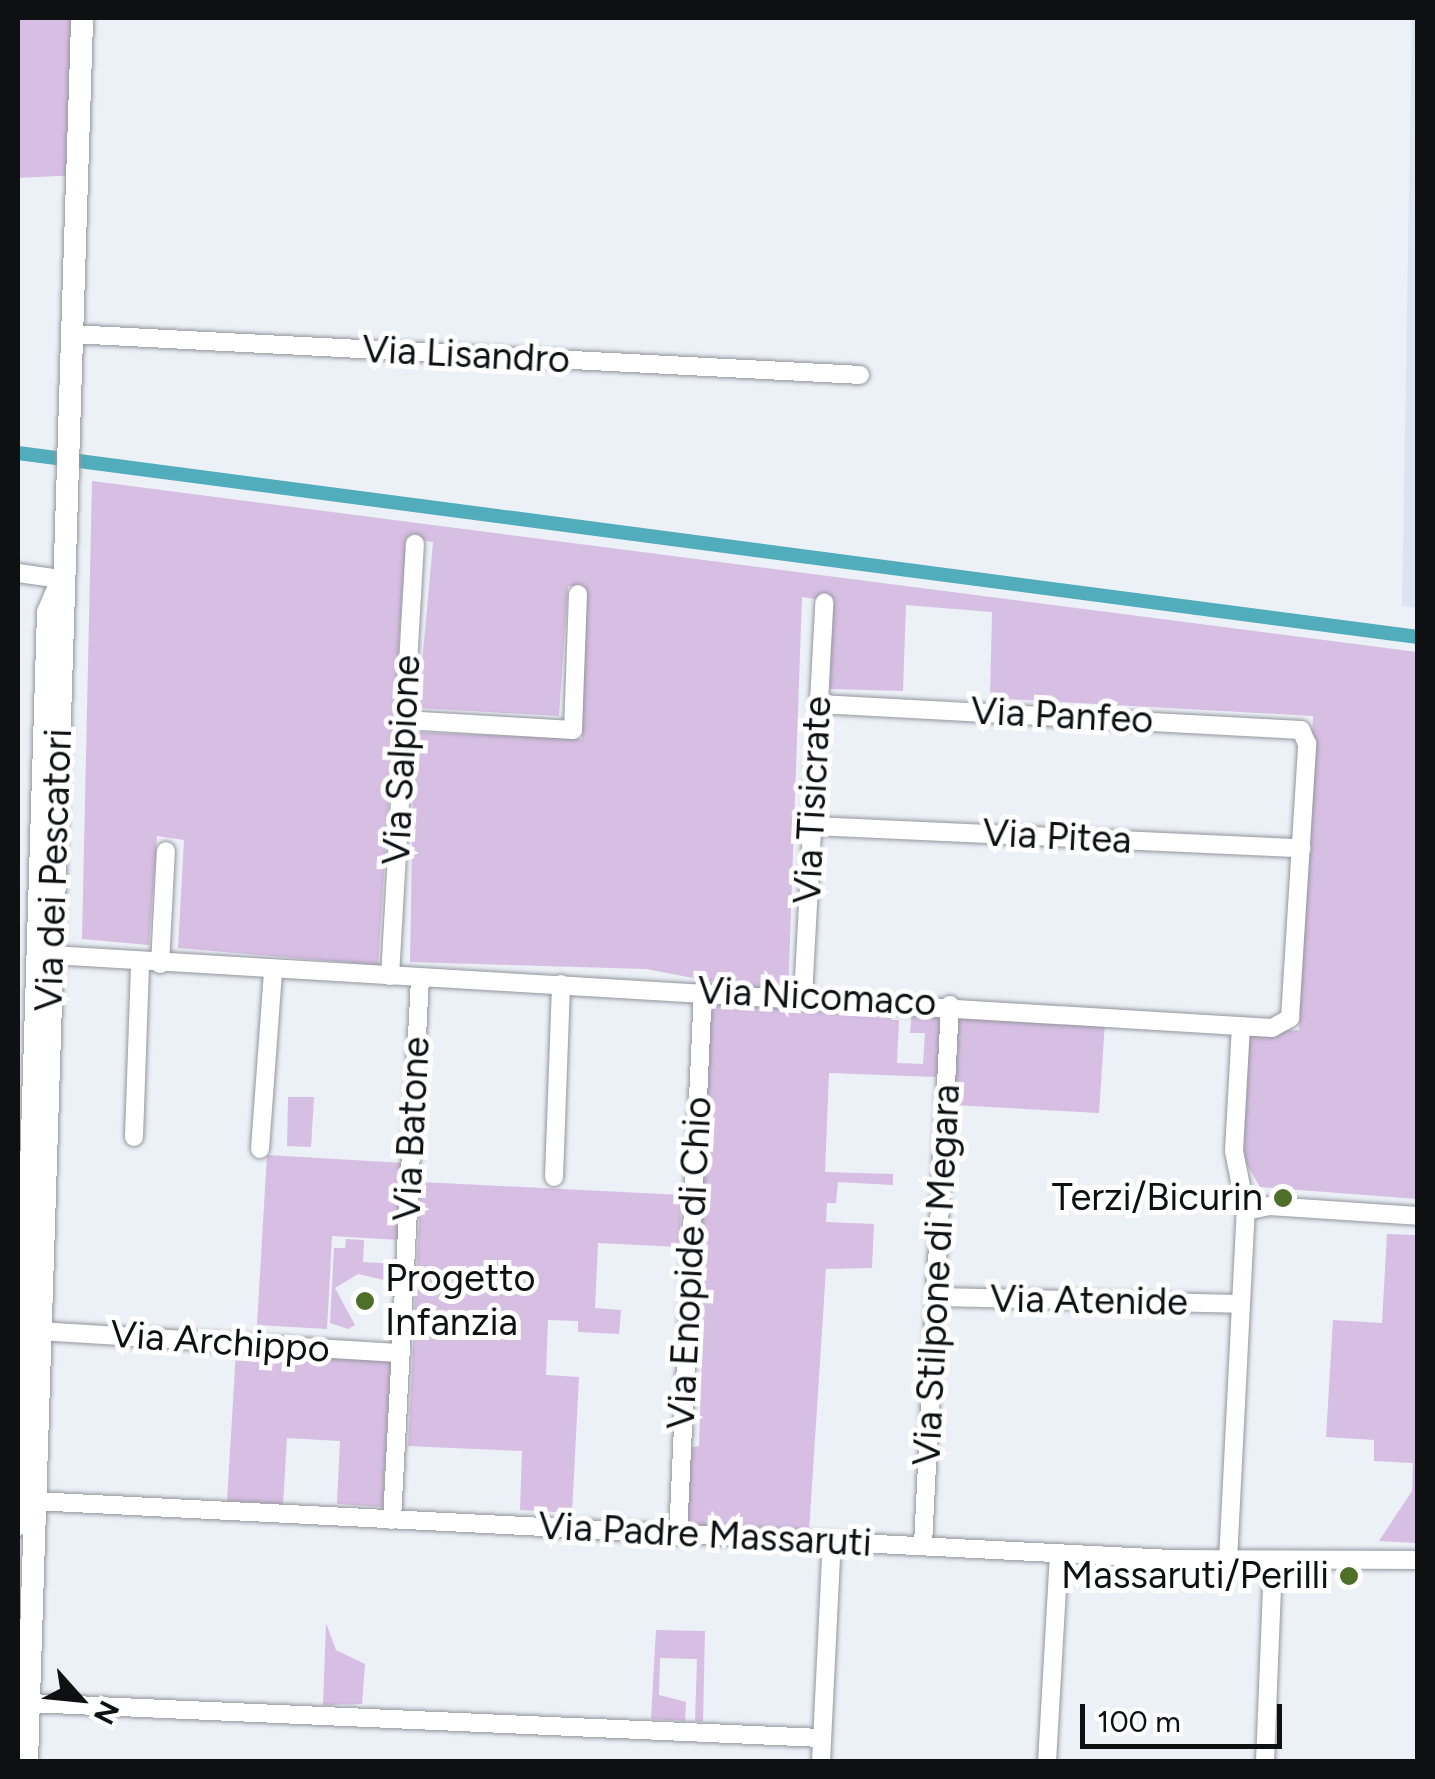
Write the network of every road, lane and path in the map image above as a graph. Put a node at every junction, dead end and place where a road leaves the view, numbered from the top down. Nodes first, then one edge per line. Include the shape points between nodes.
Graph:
1 (82, 18) edge
2 (71, 334) junction
3 (860, 375) dead end
4 (415, 544) dead end
5 (18, 573) edge
6 (60, 578) junction
7 (578, 594) dead end
8 (824, 603) dead end
9 (818, 704) junction
10 (404, 720) junction
11 (1304, 732) joint
12 (812, 826) junction
13 (1302, 848) junction
14 (166, 851) dead end
15 (46, 957) edge
16 (140, 964) junction
17 (160, 964) junction
18 (273, 970) junction
19 (390, 976) junction
20 (420, 978) junction
21 (561, 984) junction
22 (703, 990) junction
23 (802, 996) junction
24 (950, 1004) junction
25 (1241, 1026) junction
26 (134, 1138) dead end
27 (260, 1149) dead end
28 (554, 1178) dead end
29 (1246, 1211) junction
30 (1418, 1216) edge
31 (936, 1297) junction
32 (1240, 1304) junction
33 (48, 1332) junction
34 (401, 1354) junction
35 (43, 1501) junction
36 (392, 1520) junction
37 (18, 1528) edge
38 (678, 1536) junction
39 (832, 1542) junction
40 (923, 1545) junction
41 (1059, 1554) junction
42 (1418, 1560) edge
43 (1228, 1561) junction
44 (1273, 1562) junction
45 (1377, 1562) junction
46 (1418, 1572) edge
47 (40, 1704) junction
48 (822, 1738) junction
49 (27, 1762) edge
50 (822, 1762) edge
51 (1048, 1762) edge
52 (1265, 1762) edge

1 - 2 street, Via dei Pescatori
2 - 3 street, Via Lisandro
2 - 6 street, Via dei Pescatori
4 - 10 street, Via Salpione
5 - 6 street
6 - 15 street, Via dei Pescatori
7 - 10 street via 573,730
8 - 9 street, Via Tisicrate
9 - 11 street, Via Panfeo
9 - 12 street, Via Tisicrate
10 - 19 street, Via Salpione
11 - 13 street, Via Nicomaco
12 - 13 street, Via Pitea
12 - 23 street, Via Tisicrate
13 - 25 street, Via Nicomaco via 1292,1014 1276,1028
14 - 17 street
15 - 16 street, Via Nicomaco
15 - 33 street, Via dei Pescatori
15 - 37 street, Via dei Pescatori
16 - 17 street, Via Nicomaco
16 - 26 street
17 - 18 street, Via Nicomaco
18 - 19 street, Via Nicomaco
18 - 27 street
19 - 20 street, Via Nicomaco
20 - 21 street, Via Nicomaco
20 - 34 street, Via Batone
21 - 22 street, Via Nicomaco
21 - 28 street
22 - 23 street, Via Nicomaco
22 - 38 street, Via Enopide di Chio
23 - 24 street, Via Nicomaco
24 - 25 street, Via Nicomaco
24 - 31 street, Via Stilpone di Megara
25 - 29 street via 1234,1151
29 - 30 street
29 - 32 street
31 - 32 street, Via Atenide
31 - 40 street, Via Stilpone di Megara
32 - 43 street
33 - 34 street, Via Archippo
33 - 35 street, Via dei Pescatori
34 - 36 street, Via Batone
35 - 36 street, Via Padre Massaruti
35 - 47 street, Via dei Pescatori
36 - 38 street, Via Padre Massaruti
38 - 39 street, Via Padre Massaruti
39 - 40 street, Via Padre Massaruti
39 - 48 street
40 - 41 street, Via Padre Massaruti
41 - 43 street, Via Padre Massaruti
41 - 51 street
42 - 45 street, Via Padre Massaruti
43 - 44 street, Via Padre Massaruti
44 - 45 street, Via Padre Massaruti
44 - 52 street
45 - 46 street, Via Padre Massaruti
47 - 48 street
47 - 49 street, Via dei Pescatori
48 - 50 street

